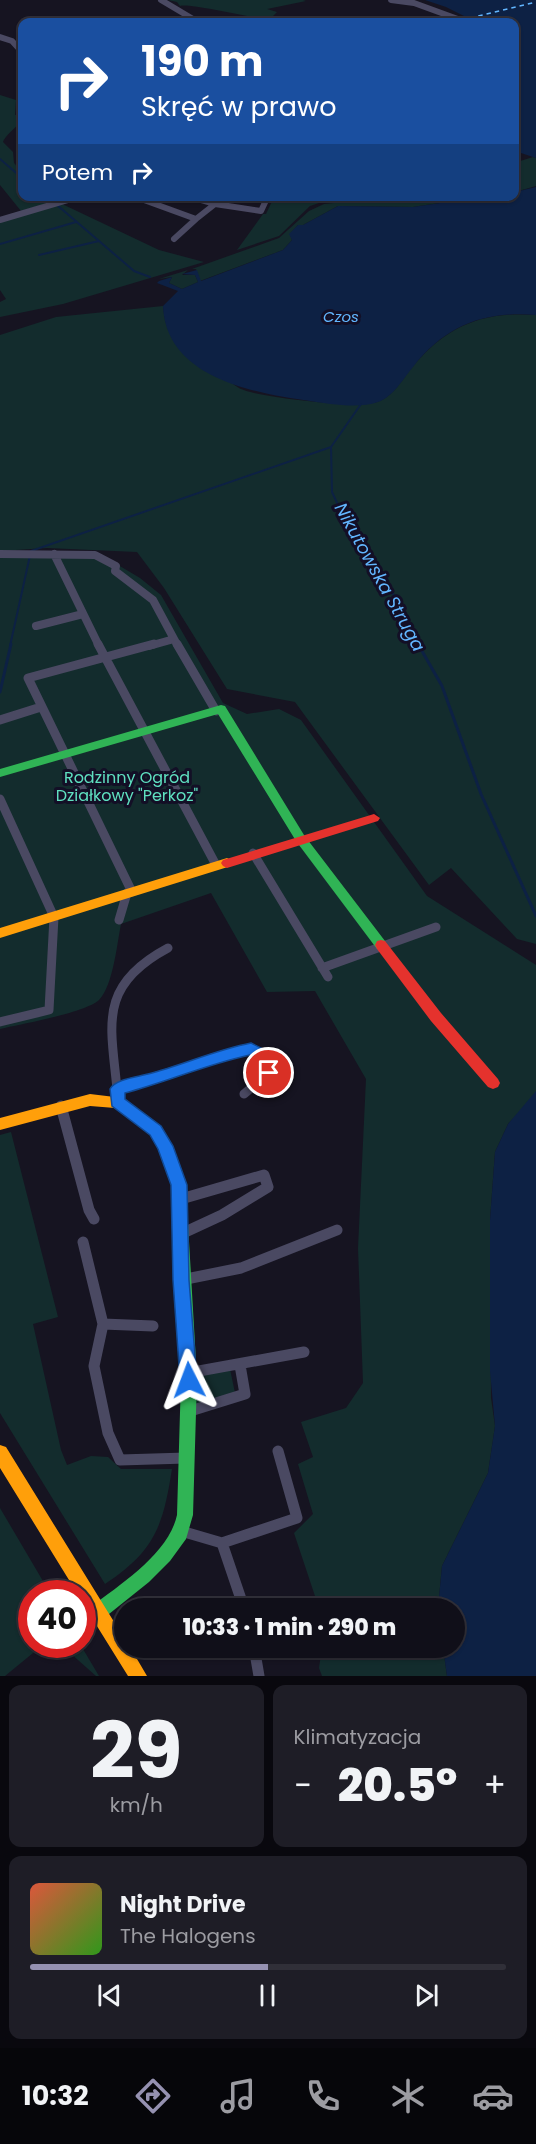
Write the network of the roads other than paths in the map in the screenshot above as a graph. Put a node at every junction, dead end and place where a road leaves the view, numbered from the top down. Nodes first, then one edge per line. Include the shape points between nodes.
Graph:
1 (161, 0) edge
2 (391, 0) edge
3 (191, 18) edge
4 (455, 18) edge
5 (0, 37) edge
6 (18, 48) edge
7 (64, 201) edge
8 (147, 201) edge
9 (205, 201) edge
10 (266, 201) edge
11 (215, 204) junction
12 (196, 219) junction
13 (0, 220) edge
14 (174, 239) dead end
15 (0, 554) edge
16 (54, 554) junction
17 (83, 614) junction
18 (36, 626) dead end
19 (174, 639) junction
20 (105, 658) junction
21 (41, 707) junction
22 (216, 711) junction
23 (0, 720) edge
24 (144, 731) junction
25 (65, 754) junction
26 (0, 773) edge
27 (0, 799) edge
28 (374, 818) dead end
29 (300, 838) junction
30 (253, 853) junction
31 (216, 865) junction
32 (129, 892) junction
33 (54, 917) junction
34 (119, 920) dead end
35 (436, 927) dead end
36 (0, 933) edge
37 (381, 947) junction
38 (168, 948) dead end
39 (0, 1022) edge
40 (494, 1083) dead end
41 (244, 1094) dead end
42 (118, 1095) junction
43 (61, 1106) junction
44 (0, 1124) edge
45 (181, 1199) junction
46 (94, 1219) dead end
47 (337, 1230) dead end
48 (181, 1234) junction
49 (82, 1242) dead end
50 (181, 1280) junction
51 (104, 1324) junction
52 (153, 1326) dead end
53 (304, 1352) dead end
54 (240, 1365) junction
55 (188, 1373) junction
56 (187, 1412) junction
57 (278, 1451) dead end
58 (0, 1453) edge
59 (186, 1458) junction
60 (181, 1531) junction
61 (222, 1543) junction
62 (241, 1598) edge
63 (98, 1612) junction
64 (256, 1658) edge
65 (138, 1676) edge
66 (260, 1676) edge

1 - 3 street
2 - 4 street via 414,3
5 - 6 street
7 - 13 street
8 - 12 street
9 - 11 street
10 - 11 street via 261,211
11 - 12 street
12 - 14 street
15 - 16 street
16 - 17 street
16 - 19 street via 95,555 116,566 115,571 153,600
17 - 18 street
17 - 20 street
19 - 20 street
19 - 22 street
20 - 21 street via 28,678
20 - 24 street
21 - 23 street
21 - 25 street
22 - 24 street
22 - 29 street via 221,709
24 - 25 street
24 - 31 street
25 - 26 street
25 - 32 street
27 - 33 street
28 - 29 street
29 - 30 street
29 - 37 street
30 - 31 street
30 - 37 street via 325,973
31 - 32 street
32 - 33 street
32 - 34 street
33 - 36 street
33 - 39 street via 49,1010
35 - 37 street
37 - 40 street
38 - 42 street via 139,964 117,990 109,1017
41 - 42 street via 269,1073 268,1058 251,1049 221,1055
42 - 43 street
42 - 45 street via 155,1131 171,1161
43 - 44 street
43 - 46 street
45 - 48 street
45 - 48 street via 264,1175 268,1187
47 - 50 street via 248,1266 211,1277
48 - 50 street
49 - 51 street
50 - 55 street
51 - 52 street
51 - 59 street via 94,1365 108,1433 120,1460
53 - 54 street
54 - 55 street
54 - 56 street via 245,1394
55 - 56 street
56 - 59 street
57 - 61 street via 297,1518
58 - 63 street
59 - 60 street via 188,1478
60 - 61 street
60 - 63 street via 130,1587
61 - 62 street
63 - 65 street
64 - 66 street

